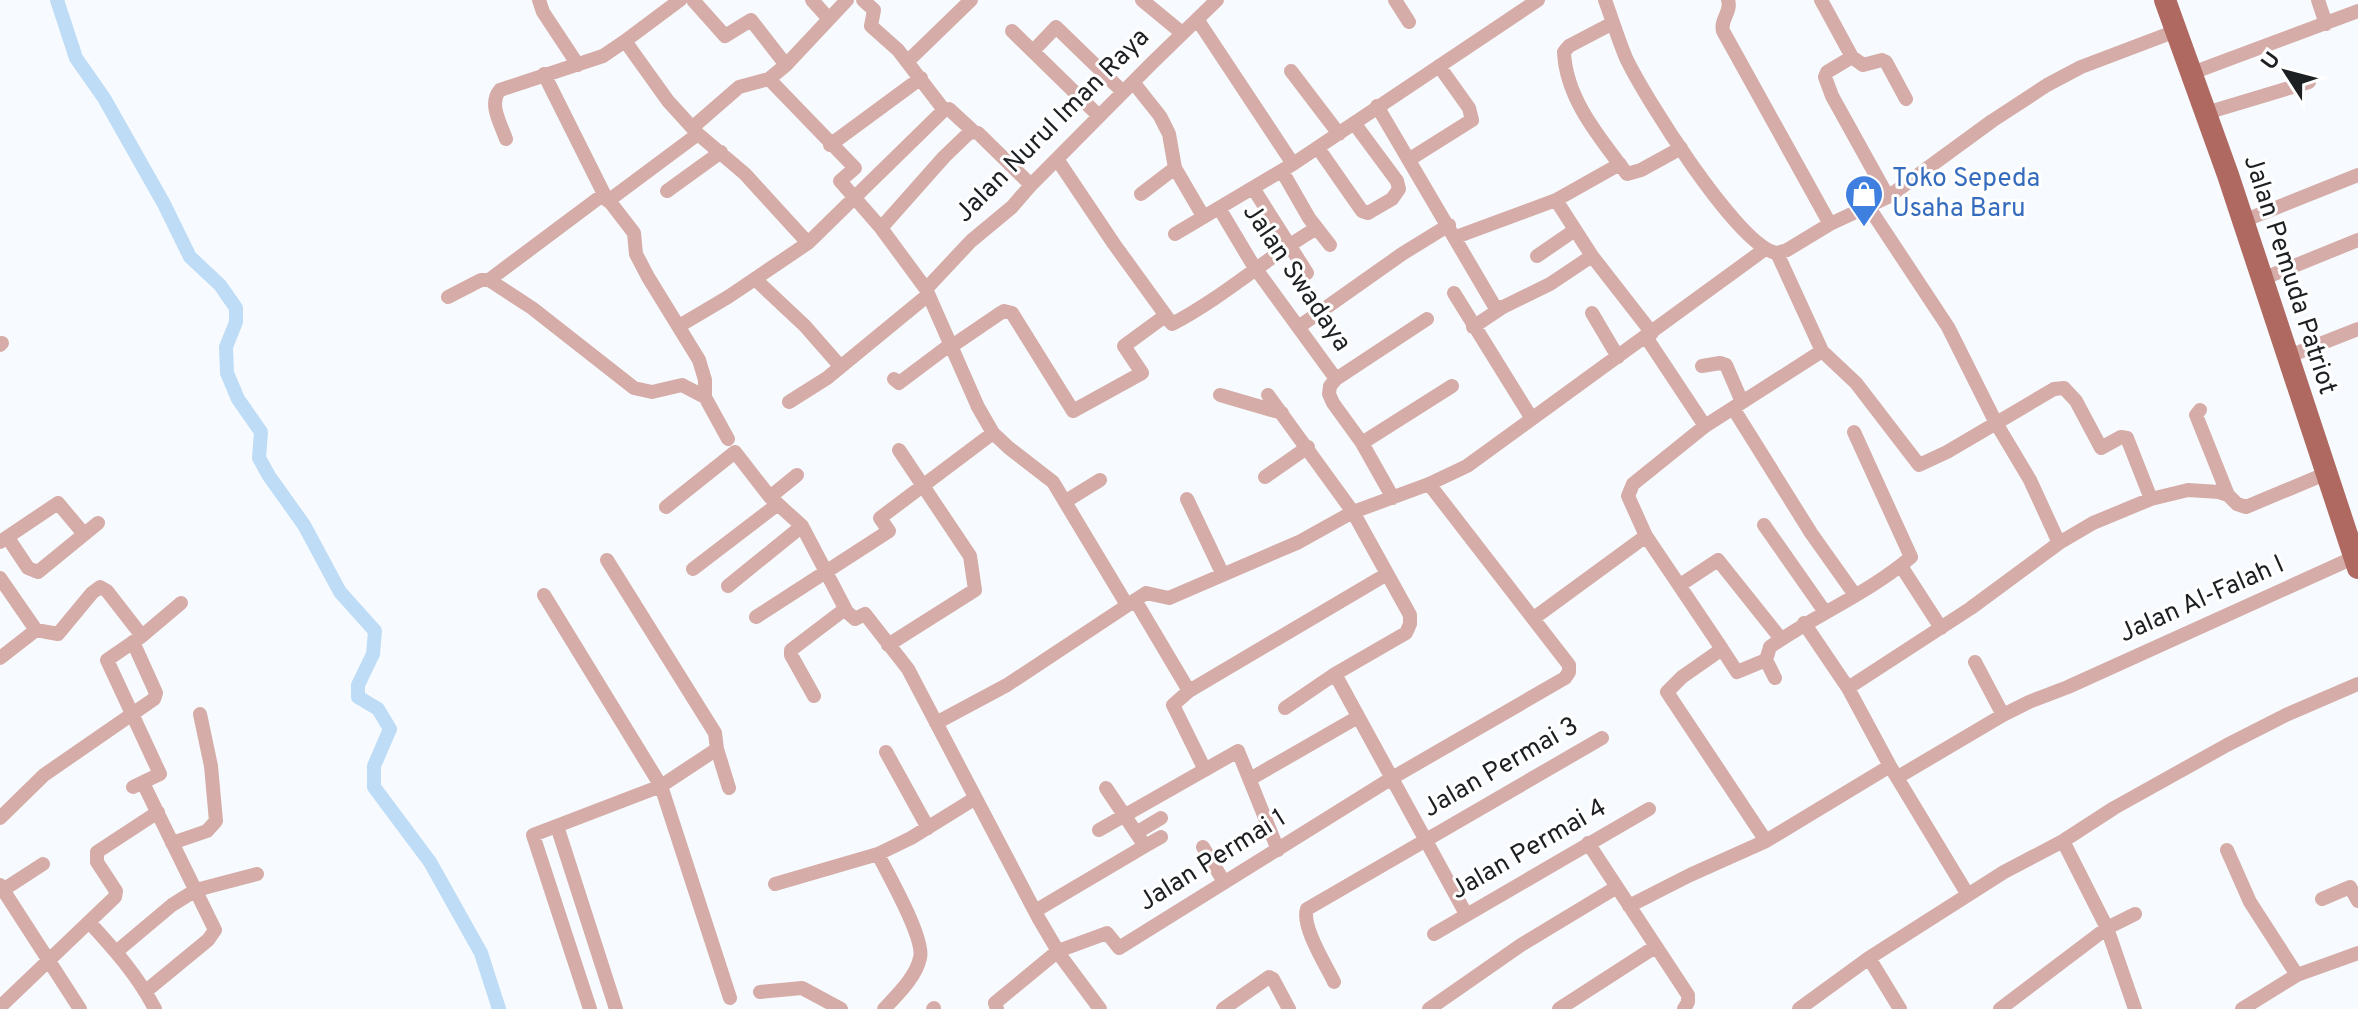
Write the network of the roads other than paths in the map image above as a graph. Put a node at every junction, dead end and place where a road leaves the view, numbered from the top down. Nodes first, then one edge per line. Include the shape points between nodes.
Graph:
1 (539, 0) edge
2 (680, 0) edge
3 (693, 0) edge
4 (812, 0) edge
5 (847, 0) edge
6 (863, 0) edge
7 (1142, 0) edge
8 (1217, 0) edge
9 (1395, 0) edge
10 (1538, 0) edge
11 (1605, 0) edge
12 (1728, 0) edge
13 (1821, 0) edge
14 (2165, 0) edge
15 (2318, 0) edge
16 (969, 1) edge
17 (2352, 8) edge
18 (829, 19) junction
19 (1197, 19) junction
20 (1409, 22) dead end
21 (1613, 23) junction
22 (2326, 24) junction
23 (1012, 31) dead end
24 (2176, 31) junction
25 (1182, 33) junction
26 (628, 44) junction
27 (1034, 50) junction
28 (1852, 57) junction
29 (907, 62) junction
30 (578, 65) junction
31 (786, 65) junction
32 (1439, 66) junction
33 (1291, 71) dead end
34 (2192, 73) junction
35 (544, 74) junction
36 (921, 78) junction
37 (769, 79) junction
38 (2309, 82) dead end
39 (1128, 87) junction
40 (1906, 99) dead end
41 (1377, 106) junction
42 (944, 110) junction
43 (2206, 113) junction
44 (1099, 116) junction
45 (1354, 123) junction
46 (695, 131) junction
47 (974, 132) junction
48 (1339, 134) junction
49 (506, 139) dead end
50 (830, 145) junction
51 (1318, 148) junction
52 (1681, 148) junction
53 (721, 152) junction
54 (1057, 159) junction
55 (1410, 159) junction
56 (1620, 164) junction
57 (1288, 167) junction
58 (1175, 168) junction
59 (2358, 175) edge
60 (1031, 185) junction
61 (1253, 188) junction
62 (667, 191) dead end
63 (1141, 194) dead end
64 (855, 196) junction
65 (606, 197) junction
66 (1888, 197) junction
67 (1556, 200) junction
68 (1868, 206) junction
69 (1219, 208) junction
70 (1203, 216) junction
71 (2243, 221) junction
72 (1830, 224) junction
73 (881, 228) junction
74 (1317, 228) junction
75 (1575, 230) junction
76 (1452, 231) junction
77 (1175, 234) dead end
78 (2358, 240) edge
79 (808, 243) junction
80 (1330, 245) dead end
81 (1289, 246) junction
82 (1771, 251) junction
83 (1537, 256) dead end
84 (1592, 256) junction
85 (1257, 270) junction
86 (1307, 273) dead end
87 (755, 279) junction
88 (2262, 279) junction
89 (489, 280) junction
90 (927, 292) junction
91 (1454, 293) dead end
92 (448, 297) dead end
93 (1503, 307) junction
94 (1592, 313) dead end
95 (1165, 316) junction
96 (1427, 319) dead end
97 (679, 326) junction
98 (1300, 326) junction
99 (1473, 327) junction
100 (2358, 329) edge
101 (1649, 335) junction
102 (952, 345) junction
103 (1822, 351) junction
104 (1618, 357) junction
105 (2287, 357) junction
106 (840, 366) junction
107 (1702, 366) dead end
108 (894, 379) dead end
109 (1336, 379) junction
110 (1452, 386) dead end
111 (1220, 395) dead end
112 (1268, 395) dead end
113 (705, 397) junction
114 (789, 402) dead end
115 (1738, 405) junction
116 (2200, 410) dead end
117 (1282, 413) junction
118 (1532, 419) junction
119 (1996, 423) junction
120 (1705, 426) junction
121 (1854, 432) dead end
122 (993, 433) junction
123 (728, 439) dead end
124 (1362, 443) junction
125 (1308, 447) junction
126 (899, 450) dead end
127 (2325, 474) junction
128 (797, 475) dead end
129 (1265, 477) dead end
130 (1100, 480) dead end
131 (1429, 484) junction
132 (923, 487) junction
133 (2228, 495) junction
134 (1393, 498) junction
135 (1187, 499) dead end
136 (2151, 499) junction
137 (774, 501) junction
138 (1066, 501) junction
139 (666, 507) dead end
140 (1353, 512) junction
141 (98, 523) dead end
142 (1764, 525) dead end
143 (802, 526) junction
144 (84, 534) junction
145 (1646, 536) junction
146 (4, 540) edge
147 (2059, 543) junction
148 (2355, 554) edge
149 (607, 560) dead end
150 (1901, 566) junction
151 (693, 569) dead end
152 (826, 571) junction
153 (1387, 574) junction
154 (1223, 575) junction
155 (0, 578) edge
156 (1680, 585) junction
157 (728, 586) dead end
158 (544, 595) dead end
159 (1855, 595) junction
160 (1131, 602) junction
161 (181, 603) dead end
162 (845, 609) junction
163 (1825, 612) junction
164 (756, 617) dead end
165 (1534, 618) junction
166 (1804, 623) junction
167 (1941, 628) junction
168 (36, 630) junction
169 (137, 639) junction
170 (1781, 639) junction
171 (1718, 643) junction
172 (888, 645) junction
173 (0, 658) edge
174 (1766, 660) junction
175 (1975, 662) dead end
176 (1335, 674) junction
177 (1775, 678) dead end
178 (2358, 684) edge
179 (1848, 688) junction
180 (1189, 691) junction
181 (814, 696) dead end
182 (1285, 708) dead end
183 (131, 714) junction
184 (200, 714) dead end
185 (2003, 715) junction
186 (1358, 717) junction
187 (936, 723) junction
188 (1602, 738) dead end
189 (717, 749) junction
190 (886, 752) dead end
191 (1205, 770) junction
192 (1894, 772) junction
193 (1392, 778) junction
194 (1250, 779) junction
195 (661, 786) junction
196 (729, 788) dead end
197 (1106, 788) dead end
198 (974, 799) junction
199 (1649, 809) dead end
200 (158, 812) junction
201 (1124, 816) junction
202 (0, 818) edge
203 (1161, 818) dead end
204 (557, 826) junction
205 (928, 828) junction
206 (1099, 830) dead end
207 (1136, 833) junction
208 (1161, 837) dead end
209 (1425, 839) junction
210 (1766, 841) junction
211 (2063, 841) junction
212 (172, 843) junction
213 (1588, 843) junction
214 (1145, 846) junction
215 (1203, 847) dead end
216 (1278, 850) junction
217 (2227, 850) dead end
218 (878, 854) junction
219 (43, 864) dead end
220 (257, 874) dead end
221 (1224, 882) junction
222 (775, 884) dead end
223 (2, 887) edge
224 (1617, 887) junction
225 (196, 890) junction
226 (1968, 895) junction
227 (2322, 899) dead end
228 (2358, 901) edge
229 (1629, 906) junction
230 (1035, 911) junction
231 (1466, 914) junction
232 (2135, 914) dead end
233 (89, 922) junction
234 (2107, 928) junction
235 (1434, 934) dead end
236 (1655, 947) junction
237 (1058, 951) junction
238 (116, 952) junction
239 (2358, 953) edge
240 (1869, 958) junction
241 (49, 962) junction
242 (2297, 975) junction
243 (1334, 982) dead end
244 (146, 991) junction
245 (760, 992) dead end
246 (730, 998) dead end
247 (0, 1007) edge
248 (1229, 1008) edge
249 (80, 1009) edge
250 (155, 1009) edge
251 (590, 1009) edge
252 (616, 1009) edge
253 (841, 1009) edge
254 (884, 1009) edge
255 (997, 1009) edge
256 (1100, 1009) edge
257 (1289, 1009) edge
258 (1429, 1009) edge
259 (1559, 1009) edge
260 (1684, 1009) edge
261 (1799, 1009) edge
262 (1900, 1009) edge
263 (2000, 1009) edge
264 (2135, 1009) edge
265 (2242, 1009) edge

1 - 30 street
2 - 26 street
3 - 31 street via 725,36 751,20
4 - 18 street
5 - 18 street
6 - 29 street via 874,10 871,26
7 - 25 street
8 - 19 street, Jalan Nurul Iman Raya
9 - 20 street
10 - 32 street
11 - 21 street
12 - 72 street via 1723,31
13 - 28 street
14 - 24 main road, Jalan Pemuda Patriot
15 - 22 street
16 - 29 street
17 - 22 street
18 - 31 street
19 - 25 street, Jalan Nurul Iman Raya
19 - 57 street
21 - 52 street via 1644,94
21 - 56 street via 1564,52 1572,92
22 - 34 street
23 - 27 street
24 - 34 main road, Jalan Pemuda Patriot
24 - 66 street via 2047,85
25 - 39 street, Jalan Nurul Iman Raya
26 - 30 street
26 - 46 street via 654,85
27 - 39 street via 1056,27
27 - 44 street
28 - 40 street via 1863,65 1886,62
28 - 66 street via 1825,77
29 - 36 street
30 - 35 street
31 - 37 street
32 - 41 street
32 - 55 street via 1472,120
33 - 48 street
34 - 43 main road, Jalan Pemuda Patriot
35 - 49 street via 495,96
35 - 65 street
36 - 42 street
36 - 50 street
37 - 46 street via 739,87
37 - 50 street
38 - 43 street
39 - 44 street, Jalan Nurul Iman Raya
39 - 58 street via 1160,116
41 - 45 street
41 - 55 street
42 - 47 street
42 - 64 street
43 - 71 main road, Jalan Pemuda Patriot
44 - 54 street, Jalan Nurul Iman Raya
45 - 48 street
45 - 51 street via 1397,181 1399,189 1392,199 1368,213 1362,211
46 - 53 street
46 - 65 street
47 - 60 street
47 - 73 street via 944,157
48 - 51 street
50 - 64 street via 855,168 840,181
51 - 57 street
52 - 56 street via 1627,174
52 - 82 street via 1728,212
53 - 62 street
53 - 79 street
54 - 60 street, Jalan Nurul Iman Raya
54 - 95 street
55 - 76 street
56 - 67 street
57 - 61 street
57 - 74 street
58 - 63 street
58 - 70 street
59 - 71 street
60 - 90 street, Jalan Nurul Iman Raya
61 - 69 street
61 - 81 street
64 - 73 street
64 - 79 street
65 - 89 street
65 - 97 street via 634,233 636,254
66 - 68 street
67 - 75 street
67 - 76 street
68 - 72 street
68 - 119 street via 1948,327
69 - 70 street
69 - 85 street, Jalan Swadaya
70 - 77 street
71 - 88 main road, Jalan Pemuda Patriot
72 - 82 street via 1787,250
73 - 90 street
74 - 80 street
74 - 81 street
75 - 83 street
75 - 84 street
76 - 93 street via 1494,305
76 - 98 street via 1402,254
78 - 88 street
79 - 87 street
81 - 85 street
81 - 86 street
82 - 101 street
82 - 103 street
84 - 93 street
84 - 101 street
85 - 95 street via 1172,324
85 - 98 street, Jalan Swadaya
87 - 97 street
87 - 106 street
88 - 105 main road, Jalan Pemuda Patriot
89 - 92 street
89 - 113 street via 634,388 645,392 682,385
90 - 102 street
90 - 106 street, Jalan Nurul Iman Raya
91 - 99 street
93 - 99 street
94 - 104 street
95 - 102 street via 1124,346 1142,373 1073,411 1012,313 1004,311
96 - 109 street
97 - 113 street via 702,367
98 - 109 street, Jalan Swadaya
99 - 118 street
100 - 105 street
101 - 104 street
101 - 120 street
102 - 108 street via 899,383
102 - 122 street
103 - 115 street
103 - 119 street via 1856,383 1917,464
104 - 118 street
105 - 127 main road, Jalan Pemuda Patriot
106 - 114 street, Jalan Nurul Iman Raya
107 - 115 street via 1726,365
109 - 124 street, Jalan Swadaya via 1329,394
110 - 124 street
111 - 117 street
112 - 117 street
113 - 123 street
115 - 120 street
115 - 159 street via 1811,533
116 - 133 street via 2196,415
117 - 125 street
118 - 131 street via 1467,466
119 - 136 street via 2064,388 2101,448 2127,438
119 - 147 street
120 - 145 street via 1630,489 1631,505
121 - 150 street via 1912,555
122 - 132 street
122 - 138 street via 1053,482
124 - 134 street, Jalan Swadaya
125 - 129 street
125 - 140 street
126 - 132 street
127 - 133 street via 2246,507
127 - 148 main road, Jalan Pemuda Patriot
128 - 137 street
130 - 138 street
131 - 134 street
131 - 165 street
132 - 152 street via 880,518 889,531
132 - 172 street via 970,556 975,590
133 - 136 street via 2199,489
134 - 140 street
135 - 154 street
136 - 147 street
137 - 139 street via 735,452
137 - 143 street
137 - 151 street
138 - 160 street
140 - 153 street
140 - 154 street
141 - 144 street
142 - 163 street
143 - 152 street
143 - 157 street
144 - 146 street via 58,503
144 - 146 street via 35,572
145 - 156 street
145 - 165 street
147 - 167 street
148 - 185 street, Jalan Al-Falah I
149 - 189 street via 715,733
150 - 159 street
150 - 167 street
152 - 162 street
152 - 164 street
153 - 176 street via 1410,615 1406,633
153 - 180 street
154 - 160 street via 1169,598 1146,593
155 - 168 street
156 - 170 street via 1718,560
156 - 171 street
158 - 195 street
159 - 163 street
160 - 180 street
160 - 187 street via 1007,685
161 - 169 street
162 - 172 street via 855,619 865,614
162 - 181 street via 791,650
163 - 166 street
165 - 193 street, Jalan Permai 1 via 1569,665 1565,678
166 - 170 street
166 - 179 street
167 - 179 street
168 - 169 street via 58,634 100,587
168 - 173 street
169 - 183 street via 156,693 153,701
169 - 183 street via 106,662
170 - 174 street via 1767,649
171 - 174 street via 1737,672
171 - 210 street via 1667,692
172 - 187 street via 900,656
174 - 177 street
175 - 185 street
176 - 182 street
176 - 186 street
178 - 211 street via 2227,745
179 - 192 street
180 - 191 street via 1173,705
183 - 200 street via 160,775 138,785
183 - 202 street via 44,775
184 - 212 street via 216,821 207,831
185 - 192 street, Jalan Al-Falah I
186 - 193 street
186 - 194 street
187 - 198 street
188 - 209 street, Jalan Permai 3
189 - 195 street
189 - 196 street
190 - 205 street
191 - 194 street via 1238,751
191 - 201 street
192 - 210 street, Jalan Al-Falah I
192 - 226 street
193 - 209 street
193 - 216 street, Jalan Permai 1
194 - 216 street
195 - 204 street
195 - 246 street
197 - 201 street
198 - 205 street
198 - 230 street
199 - 213 street, Jalan Permai 4
200 - 212 street
200 - 233 street via 97,852 97,862 116,893
201 - 206 street
201 - 207 street
203 - 207 street
204 - 251 street via 533,835
204 - 252 street
205 - 218 street
207 - 214 street
208 - 214 street
209 - 231 street
209 - 243 street, Jalan Permai 3 via 1307,909 1308,929
210 - 229 street, Jalan Al-Falah I
211 - 226 street
211 - 234 street
212 - 225 street
213 - 224 street
213 - 231 street, Jalan Permai 4
214 - 230 street
215 - 221 street
216 - 221 street, Jalan Permai 1
217 - 242 street via 2250,902
218 - 222 street
218 - 254 street via 922,954
219 - 223 street
220 - 225 street
221 - 237 street, Jalan Permai 1 via 1119,948 1107,933
223 - 241 street
224 - 229 street
224 - 258 street
225 - 238 street
225 - 244 street via 215,930
226 - 240 street
227 - 228 street via 2350,887
229 - 236 street
230 - 237 street
231 - 235 street, Jalan Permai 4
232 - 234 street
233 - 238 street
233 - 241 street
234 - 263 street
234 - 264 street
236 - 259 street
236 - 260 street via 1688,995
237 - 255 street via 995,1003
237 - 256 street
238 - 244 street
239 - 242 street
240 - 261 street
240 - 262 street
241 - 247 street
241 - 249 street
242 - 265 street
244 - 250 street
245 - 253 street via 802,988
248 - 257 street via 1271,977

